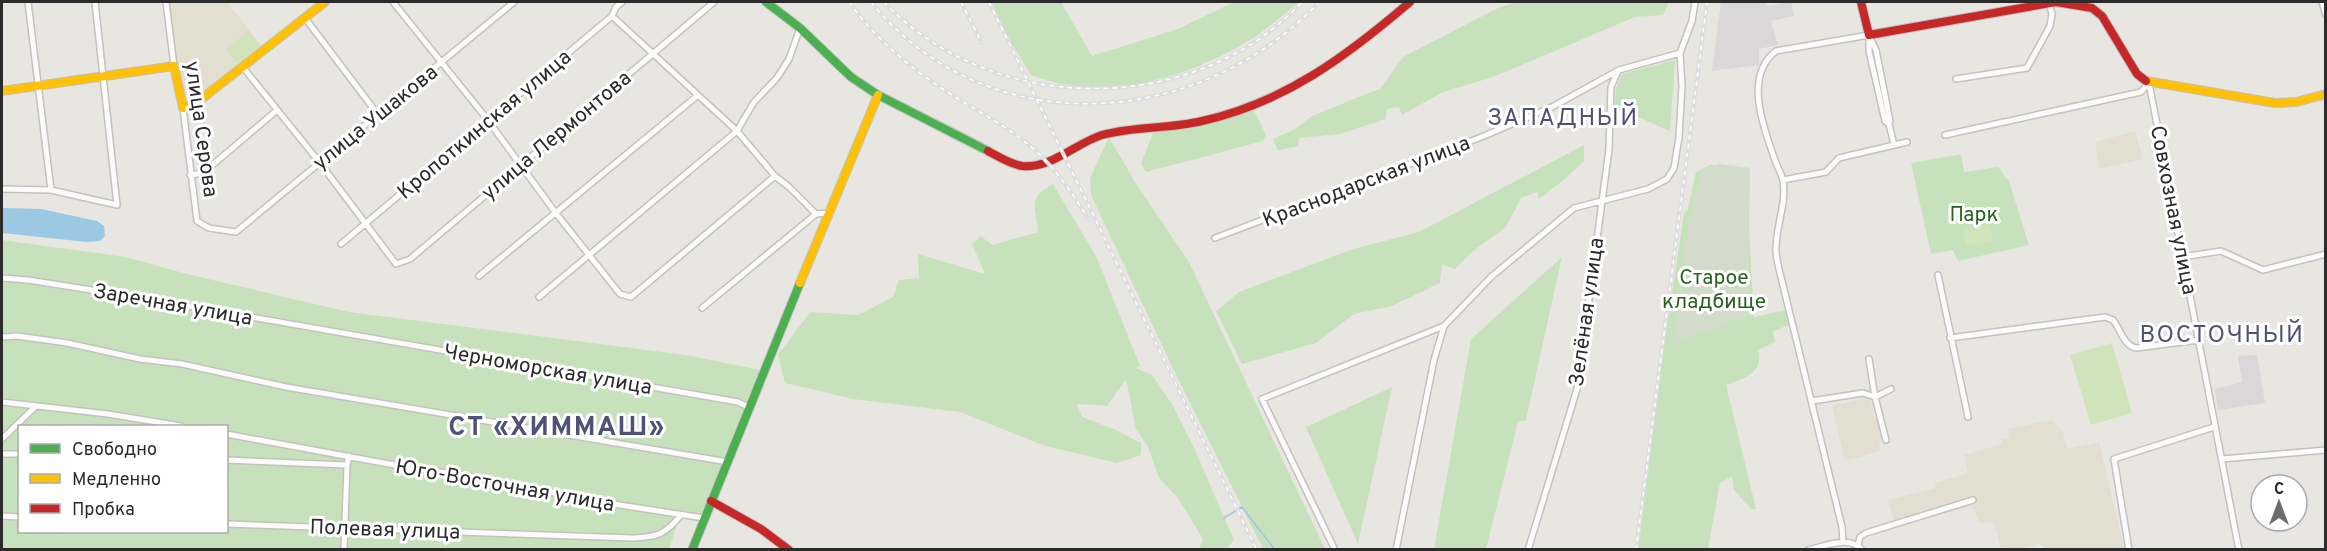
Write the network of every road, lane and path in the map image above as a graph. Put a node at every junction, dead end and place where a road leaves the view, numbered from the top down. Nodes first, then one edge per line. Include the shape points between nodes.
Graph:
1 (28, 2) edge
2 (95, 2) edge
3 (166, 2) edge
4 (325, 2) edge
5 (393, 2) edge
6 (514, 2) edge
7 (622, 2) edge
8 (714, 2) edge
9 (766, 2) edge
10 (1410, 2) edge
11 (1695, 2) edge
12 (1861, 2) edge
13 (2054, 2) edge
14 (2322, 2) edge
15 (2325, 15) edge
16 (612, 16) junction
17 (304, 18) junction
18 (800, 28) junction
19 (1869, 35) junction
20 (653, 53) junction
21 (1680, 53) junction
22 (442, 62) junction
23 (242, 65) junction
24 (174, 66) junction
25 (1619, 70) junction
26 (104, 77) junction
27 (1956, 79) dead end
28 (2150, 83) junction
29 (38, 87) junction
30 (2, 91) edge
31 (2325, 94) edge
32 (878, 95) junction
33 (697, 96) junction
34 (183, 108) junction
35 (276, 111) junction
36 (379, 116) junction
37 (487, 119) junction
38 (737, 131) junction
39 (1945, 135) dead end
40 (1907, 142) dead end
41 (1894, 145) junction
42 (320, 163) junction
43 (522, 165) junction
44 (190, 175) junction
45 (775, 176) junction
46 (1783, 180) junction
47 (2, 189) edge
48 (51, 190) junction
49 (1601, 201) junction
50 (555, 212) junction
51 (828, 213) junction
52 (816, 214) junction
53 (366, 224) junction
54 (236, 232) joint
55 (1215, 238) dead end
56 (341, 244) dead end
57 (2325, 254) edge
58 (590, 255) junction
59 (2182, 258) junction
60 (1938, 275) dead end
61 (479, 276) dead end
62 (2, 278) edge
63 (539, 297) dead end
64 (702, 308) dead end
65 (1444, 326) junction
66 (345, 334) joint
67 (2, 337) edge
68 (1950, 338) junction
69 (2199, 340) junction
70 (1869, 359) dead end
71 (1892, 389) dead end
72 (1875, 397) junction
73 (1812, 401) junction
74 (2, 402) edge
75 (35, 407) junction
76 (750, 408) junction
77 (1968, 417) dead end
78 (175, 425) edge
79 (2214, 427) junction
80 (228, 434) edge
81 (2, 439) edge
82 (1886, 440) dead end
83 (2325, 450) edge
84 (2, 454) edge
85 (18, 454) edge
86 (350, 456) junction
87 (2222, 459) junction
88 (228, 460) edge
89 (728, 462) junction
90 (347, 465) junction
91 (1973, 500) dead end
92 (711, 501) junction
93 (2, 516) edge
94 (680, 516) junction
95 (18, 517) edge
96 (704, 518) junction
97 (228, 524) edge
98 (345, 528) junction
99 (1843, 542) junction
100 (1860, 547) edge
101 (344, 549) edge
102 (692, 549) edge
103 (789, 549) edge
104 (1335, 549) edge
105 (1396, 549) edge
106 (1528, 549) edge
107 (1809, 549) edge
108 (2129, 549) edge
109 (2239, 549) edge

1 - 29 street
2 - 26 street
3 - 24 street, улица Серова
4 - 17 main road
5 - 22 street
6 - 22 street, улица Ушакова
7 - 16 street, Кропоткинская улица
8 - 20 street, улица Лермонтова
9 - 18 main road
10 - 32 main road via 1329,68 1289,91 1201,122 1110,133 1031,167 1019,166
11 - 21 street
12 - 19 main road
13 - 19 main road
13 - 27 street via 2050,26 2027,68
13 - 28 main road via 2092,8 2102,16 2137,74
14 - 15 street
16 - 20 street
16 - 37 street, Кропоткинская улица
17 - 23 main road
17 - 36 street
18 - 32 main road via 842,69
18 - 38 street via 789,59 754,102
19 - 41 street via 1876,50
19 - 46 street via 1776,51 1764,66 1759,96 1761,117
20 - 33 street
20 - 43 street, улица Лермонтова
21 - 25 street, Краснодарская улица
21 - 49 street via 1682,86 1674,168 1667,179 1648,189
22 - 36 street, улица Ушакова
22 - 37 street
23 - 34 main road via 195,104
23 - 35 street
24 - 26 main road
24 - 34 main road, улица Серова
25 - 49 street, Зелёная улица via 1611,87 1610,149
25 - 55 street, Краснодарская улица via 1552,107 1479,138
26 - 29 main road
26 - 48 street via 117,205
28 - 31 main road via 2275,102 2296,102
28 - 39 street via 2141,92
28 - 59 street, Совхозная улица
29 - 30 main road
29 - 48 street
32 - 51 main road
33 - 38 street
33 - 50 street
34 - 44 street, улица Серова
35 - 42 street
35 - 44 street via 203,173
36 - 42 street, улица Ушакова
37 - 43 street
37 - 53 street, Кропоткинская улица
38 - 45 street
38 - 58 street
40 - 41 street
41 - 46 street via 1839,158 1826,172
42 - 53 street
42 - 54 street, улица Ушакова
43 - 50 street
43 - 53 street, улица Лермонтова via 410,259 396,264
44 - 54 street, улица Серова via 197,221 209,228
45 - 52 street
45 - 58 street via 631,297 620,294
46 - 73 street via 1776,250
47 - 48 street
49 - 65 street via 1574,208 1491,277
49 - 106 street, Зелёная улица via 1577,388
50 - 58 street
50 - 61 street
51 - 52 street
51 - 76 main road
52 - 64 street
53 - 56 street, Кропоткинская улица
57 - 59 street via 2263,270 2222,251
58 - 63 street
59 - 69 street, Совхозная улица
60 - 68 street
62 - 66 street, Заречная улица
65 - 104 street via 1262,399
65 - 105 street
66 - 76 street, Черноморская улица via 729,400
67 - 89 street via 67,343 286,387
68 - 69 street via 2105,317 2113,320 2131,347
68 - 77 street
69 - 79 street, Совхозная улица
70 - 72 street
71 - 72 street
72 - 73 street via 1863,393
72 - 82 street
73 - 99 street
74 - 75 street
75 - 78 street
75 - 81 street
76 - 89 main road
79 - 87 street, Совхозная улица
79 - 108 street via 2114,459
80 - 86 street, Юго-Восточная улица
83 - 87 street
84 - 85 street
86 - 90 street
86 - 94 street, Юго-Восточная улица
87 - 109 street, Совхозная улица
88 - 90 street
89 - 92 main road
90 - 98 street
91 - 100 street via 1866,533 1860,537
92 - 96 main road
92 - 103 main road
93 - 95 street
94 - 96 street, Юго-Восточная улица
94 - 98 street, Полевая улица via 670,528 654,537 633,538
96 - 102 main road
97 - 98 street, Полевая улица
98 - 101 street
99 - 100 street
99 - 107 street

